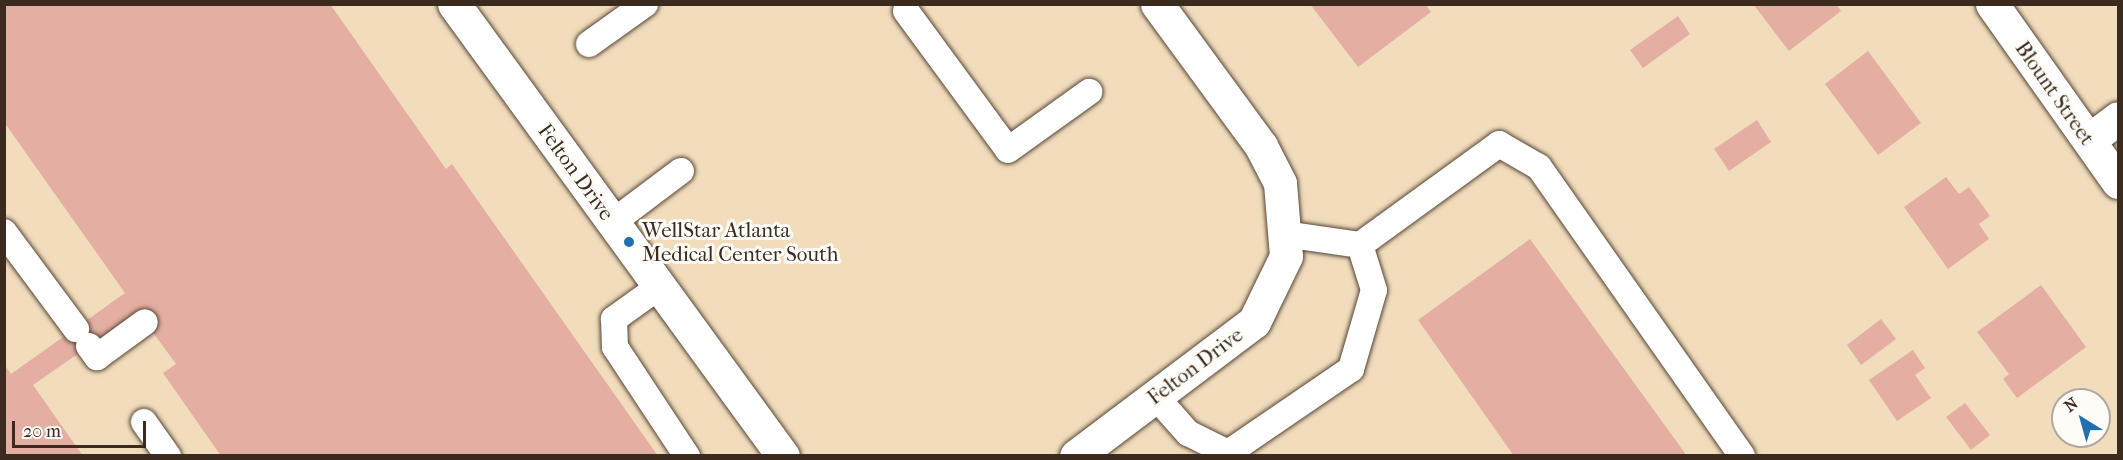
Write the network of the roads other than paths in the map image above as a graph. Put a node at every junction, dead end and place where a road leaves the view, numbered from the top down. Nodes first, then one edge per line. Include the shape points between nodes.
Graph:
1 (454, 4) edge
2 (645, 4) edge
3 (1157, 4) edge
4 (1992, 4) edge
5 (906, 11) dead end
6 (589, 44) dead end
7 (1089, 92) dead end
8 (2118, 118) edge
9 (2089, 140) junction
10 (681, 171) dead end
11 (2118, 182) edge
12 (613, 222) junction
13 (4, 232) edge
14 (1284, 234) junction
15 (1360, 246) junction
16 (660, 286) junction
17 (145, 322) dead end
18 (1155, 396) junction
19 (144, 422) dead end
20 (168, 456) edge
21 (687, 456) edge
22 (783, 456) edge
23 (1076, 456) edge
24 (1742, 456) edge

1 - 12 street, Felton Drive
2 - 6 lane
3 - 14 street, Felton Drive via 1261,146 1280,183
4 - 9 street, Blount Street
5 - 7 lane via 1008,150
8 - 9 street
9 - 11 street, Blount Street
10 - 12 lane
12 - 16 street, Felton Drive
13 - 17 lane via 97,357
14 - 15 lane
14 - 18 street, Felton Drive via 1286,256 1254,322
15 - 18 lane via 1374,290 1351,369 1228,453 1188,433
15 - 24 lane via 1498,144 1539,168
16 - 21 lane via 614,319 615,347
16 - 22 street, Felton Drive
18 - 23 street, Felton Drive
19 - 20 lane

